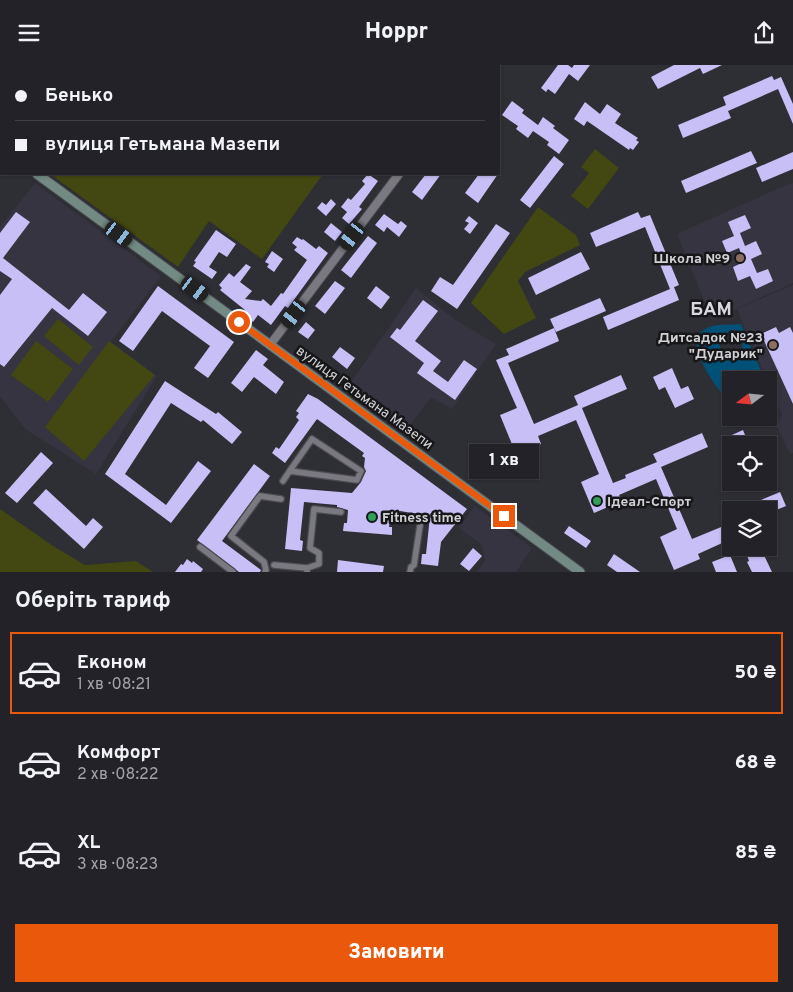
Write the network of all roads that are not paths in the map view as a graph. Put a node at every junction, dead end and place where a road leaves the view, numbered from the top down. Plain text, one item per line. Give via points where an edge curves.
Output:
1 (38, 175) edge
2 (398, 175) edge
3 (270, 345) junction
4 (290, 471) junction
5 (283, 481) dead end
6 (281, 499) dead end
7 (341, 512) dead end
8 (398, 516) dead end
9 (200, 547) dead end
10 (274, 565) dead end
11 (307, 570) edge
12 (233, 572) edge
13 (265, 572) edge
14 (410, 572) edge
15 (580, 572) edge

1 - 3 main road, вулиця Гетьмана Мазепи
2 - 3 street
3 - 15 main road, вулиця Гетьмана Мазепи
4 - 4 street via 312,439 361,471 357,480
4 - 5 street
6 - 13 street via 260,496 231,536 264,562
7 - 11 street via 314,509 310,548 318,553 319,565
8 - 14 street via 421,519
9 - 12 street
10 - 11 street

